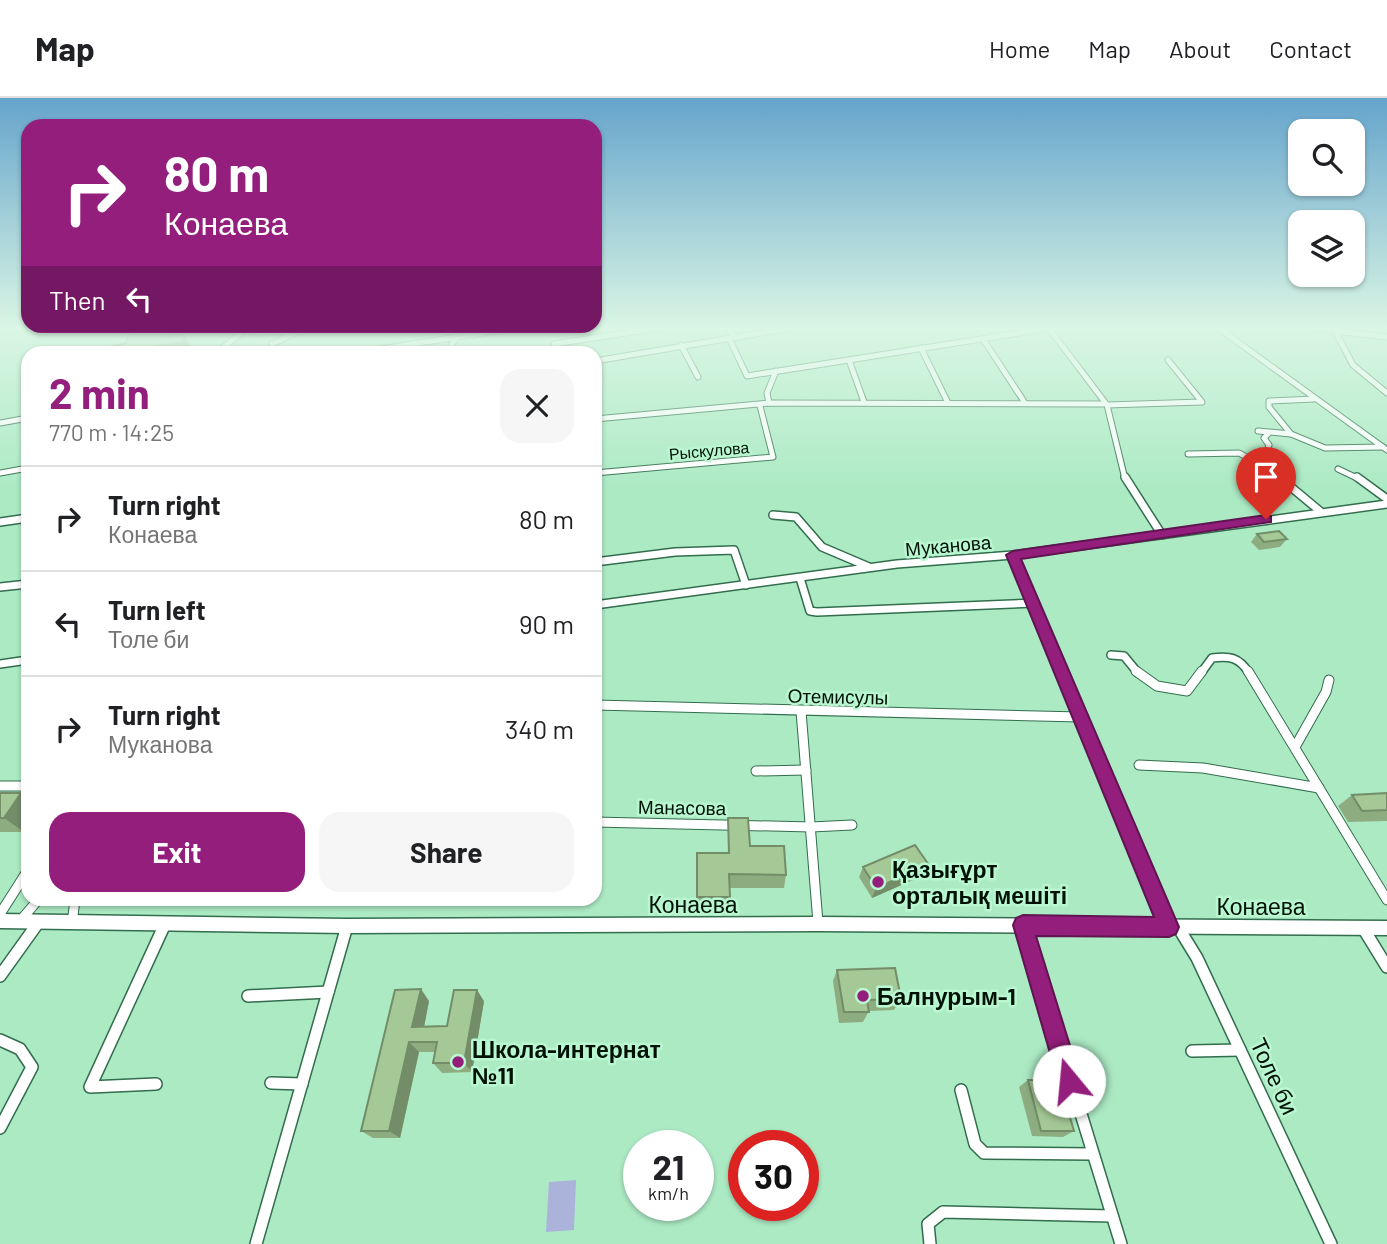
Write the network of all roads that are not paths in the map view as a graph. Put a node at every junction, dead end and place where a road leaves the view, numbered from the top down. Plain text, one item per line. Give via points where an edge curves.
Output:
1 (772, 380) edge
2 (856, 380) edge
3 (937, 380) edge
4 (1010, 380) edge
5 (1087, 380) edge
6 (1185, 380) edge
7 (1289, 380) edge
8 (1314, 399) junction
9 (864, 402) junction
10 (948, 402) junction
11 (769, 403) junction
12 (1025, 403) junction
13 (1105, 405) junction
14 (760, 406) junction
15 (602, 418) edge
16 (21, 419) edge
17 (0, 423) edge
18 (1258, 431) dead end
19 (1268, 434) junction
20 (1291, 434) junction
21 (1385, 449) edge
22 (1188, 454) dead end
23 (21, 469) edge
24 (1270, 470) junction
25 (1338, 470) dead end
26 (602, 472) edge
27 (0, 473) edge
28 (1387, 501) edge
29 (1321, 512) junction
30 (773, 515) dead end
31 (21, 518) edge
32 (0, 522) edge
33 (1162, 535) junction
34 (1013, 555) junction
35 (602, 561) edge
36 (872, 568) junction
37 (800, 578) junction
38 (21, 585) edge
39 (746, 585) junction
40 (0, 587) edge
41 (1035, 603) junction
42 (602, 604) edge
43 (1111, 655) dead end
44 (21, 661) edge
45 (0, 664) edge
46 (1329, 680) dead end
47 (602, 705) edge
48 (801, 711) junction
49 (1081, 717) junction
50 (1295, 747) junction
51 (1139, 765) dead end
52 (806, 770) junction
53 (756, 771) dead end
54 (0, 786) edge
55 (21, 786) edge
56 (1319, 788) junction
57 (602, 822) edge
58 (852, 825) dead end
59 (811, 827) junction
60 (21, 881) edge
61 (1387, 900) edge
62 (33, 906) edge
63 (74, 906) edge
64 (0, 914) edge
65 (0, 921) edge
66 (20, 922) junction
67 (38, 923) junction
68 (72, 923) junction
69 (165, 924) junction
70 (818, 925) junction
71 (1023, 925) junction
72 (347, 926) junction
73 (1174, 927) junction
74 (1363, 928) junction
75 (1387, 928) edge
76 (1387, 967) edge
77 (0, 976) edge
78 (328, 992) junction
79 (248, 996) dead end
80 (0, 1040) edge
81 (1240, 1050) junction
82 (1192, 1051) dead end
83 (271, 1083) dead end
84 (156, 1084) dead end
85 (302, 1084) junction
86 (961, 1090) dead end
87 (0, 1128) edge
88 (1092, 1154) junction
89 (1112, 1216) junction
90 (256, 1244) edge
91 (930, 1244) edge
92 (1121, 1244) edge
93 (1331, 1244) edge

1 - 11 street
2 - 9 street
3 - 10 street
4 - 12 street
5 - 13 street
6 - 13 street via 1202,402
7 - 8 street
8 - 20 street via 1269,401
8 - 21 street
9 - 10 street
9 - 11 street
10 - 12 street
11 - 14 street
12 - 13 street
13 - 33 street via 1125,479
14 - 15 street
14 - 26 street, Рыскулова via 773,457
16 - 17 street
18 - 19 street
19 - 20 street
19 - 24 street via 1264,461
20 - 21 street via 1325,448
22 - 24 street via 1236,452 1252,456
23 - 27 street
24 - 29 street
25 - 28 street via 1351,473
28 - 29 street, Муканова
29 - 33 street, Муканова
30 - 36 street via 796,517 822,547
31 - 32 street
33 - 34 street, Муканова
34 - 36 street, Муканова
34 - 41 street, Толе би
35 - 39 street via 729,549 734,550
36 - 37 street, Муканова
37 - 39 street, Муканова
37 - 41 street via 810,611 817,612
38 - 40 street
39 - 42 street, Муканова
41 - 49 street, Толе би
43 - 50 street via 1124,656 1140,678 1158,689 1187,691 1212,659 1227,656 1242,662
44 - 45 street
46 - 50 street
47 - 48 street, Отемисулы
48 - 49 street, Отемисулы
48 - 52 street
49 - 73 street, Толе би
50 - 56 street
51 - 56 street via 1203,768
52 - 53 street
52 - 59 street
54 - 55 street
56 - 61 street
57 - 59 street, Манасова
58 - 59 street, Манасова
59 - 70 street
60 - 64 street
62 - 66 street
63 - 68 street
65 - 66 main road, Конаева
66 - 67 main road, Конаева
67 - 68 main road, Конаева
67 - 77 street
68 - 69 main road, Конаева
69 - 72 main road, Конаева
69 - 84 street via 90,1087
70 - 71 main road, Конаева
70 - 72 main road, Конаева
71 - 73 main road, Конаева
71 - 88 street
72 - 78 street
73 - 74 main road, Конаева
73 - 81 street, Толе би
74 - 75 main road, Конаева
74 - 76 street
78 - 79 street
78 - 85 street
80 - 87 street via 27,1052 32,1067
81 - 82 street
81 - 93 street, Толе би
83 - 85 street
85 - 90 street
86 - 88 street via 975,1144 984,1153
88 - 89 street
89 - 91 street via 943,1212 928,1224
89 - 92 street

